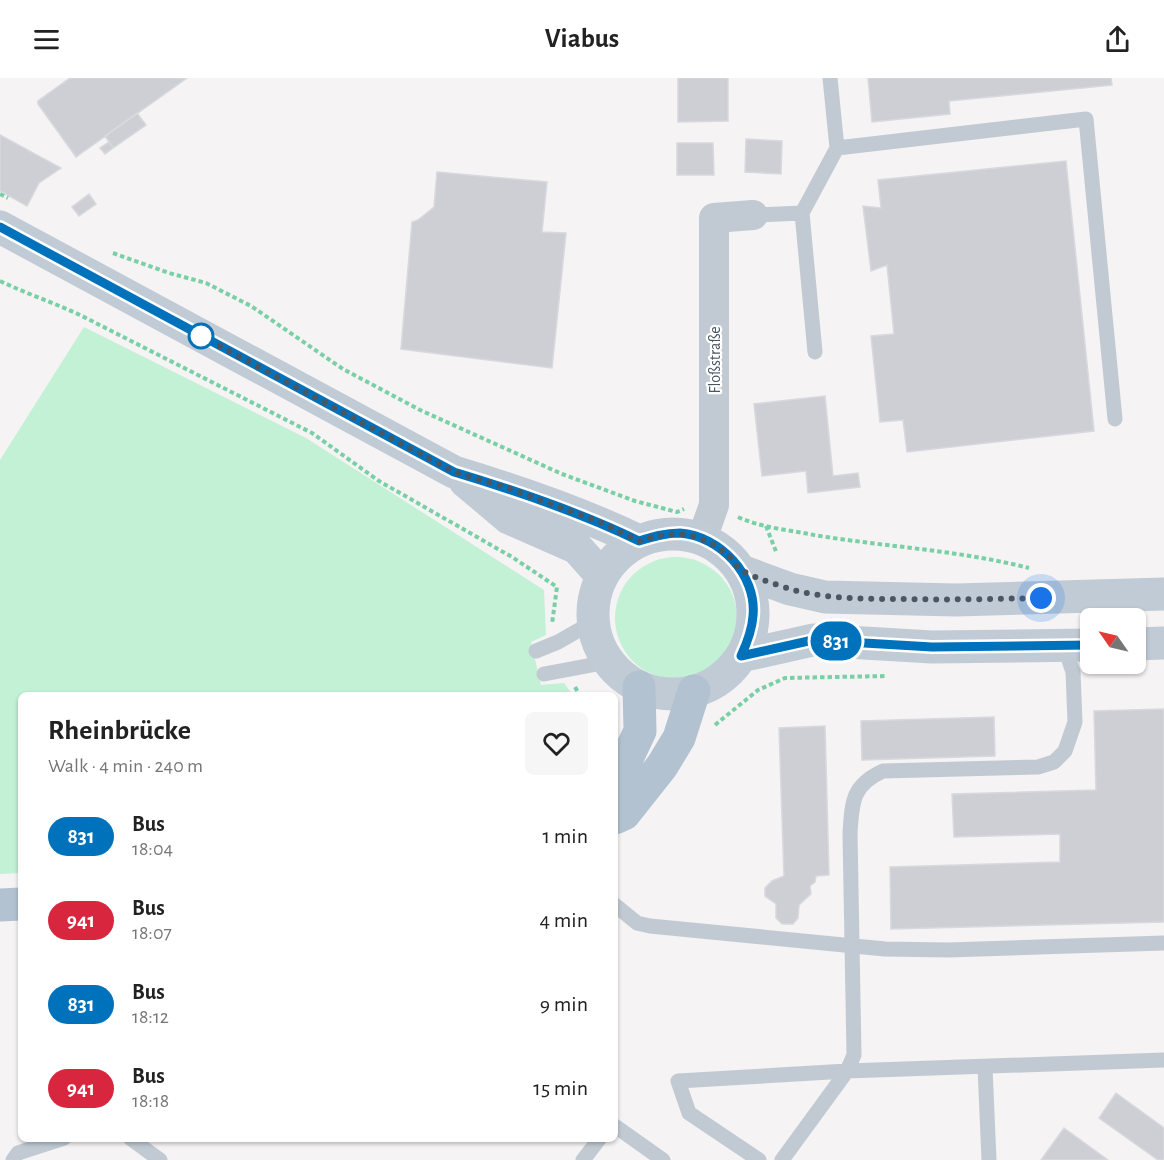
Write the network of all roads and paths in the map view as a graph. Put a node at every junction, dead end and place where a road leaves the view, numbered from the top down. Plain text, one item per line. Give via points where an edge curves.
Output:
1 (830, 78) edge
2 (837, 148) junction
3 (0, 194) edge
4 (802, 213) junction
5 (7, 214) edge
6 (753, 216) joint
7 (111, 252) dead end
8 (0, 281) edge
9 (815, 351) dead end
10 (1115, 419) dead end
11 (454, 472) junction
12 (714, 505) junction
13 (702, 538) junction
14 (639, 541) junction
15 (1037, 570) dead end
16 (741, 571) junction
17 (602, 576) junction
18 (1164, 594) edge
19 (593, 622) junction
20 (558, 642) junction
21 (1164, 643) edge
22 (536, 651) dead end
23 (1146, 651) edge
24 (1076, 654) edge
25 (741, 656) junction
26 (608, 662) junction
27 (567, 669) junction
28 (544, 674) dead end
29 (896, 675) dead end
30 (639, 687) junction
31 (578, 692) edge
32 (694, 692) junction
33 (711, 727) dead end
34 (618, 778) edge
35 (618, 817) edge
36 (18, 904) edge
37 (0, 905) edge
38 (618, 907) edge
39 (1164, 943) edge
40 (852, 945) junction
41 (1164, 1060) edge
42 (986, 1066) junction
43 (847, 1071) junction
44 (618, 1128) edge
45 (52, 1142) edge
46 (135, 1142) edge
47 (597, 1142) edge
48 (13, 1160) edge
49 (160, 1160) edge
50 (584, 1160) edge
51 (663, 1160) edge
52 (759, 1160) edge
53 (782, 1160) edge
54 (989, 1160) edge

1 - 2 lane
2 - 4 lane
2 - 10 lane via 1086,119
3 - 5 path
4 - 6 lane
4 - 9 lane
5 - 11 main road
6 - 12 street, Floßstraße via 714,218
7 - 12 path via 206,283 251,306 343,369 420,410 562,474 677,512 694,503
8 - 20 path via 82,316 312,433 379,481 512,557 557,587 552,626
11 - 14 main road via 511,489
11 - 17 main road via 509,518 577,548
12 - 13 street, Floßstraße
12 - 15 path via 766,526
13 - 14 main road via 681,533 659,534
13 - 16 main road via 731,557
14 - 17 main road via 618,556
16 - 18 main road via 825,597 956,600
16 - 25 main road via 754,614
17 - 19 main road via 594,598
19 - 20 lane
19 - 26 main road
20 - 22 lane
21 - 23 main road
24 - 25 main road via 813,640
24 - 40 lane via 1075,722 1065,751 1054,762 1038,767 883,771 868,778 858,790 850,833
25 - 32 main road via 721,678
26 - 27 lane
26 - 30 main road
27 - 28 lane
27 - 31 path
29 - 33 path via 785,678 758,690
30 - 32 main road via 657,693
30 - 34 main road via 640,731
32 - 35 main road via 679,738 662,766
36 - 37 main road
38 - 40 lane via 637,923 650,926
39 - 40 lane via 948,950
40 - 43 lane via 854,1055
41 - 42 lane
42 - 43 lane
42 - 54 lane
43 - 52 lane via 678,1081 689,1113
43 - 53 lane
44 - 51 lane
45 - 48 lane via 18,1153
46 - 49 lane
47 - 50 lane

